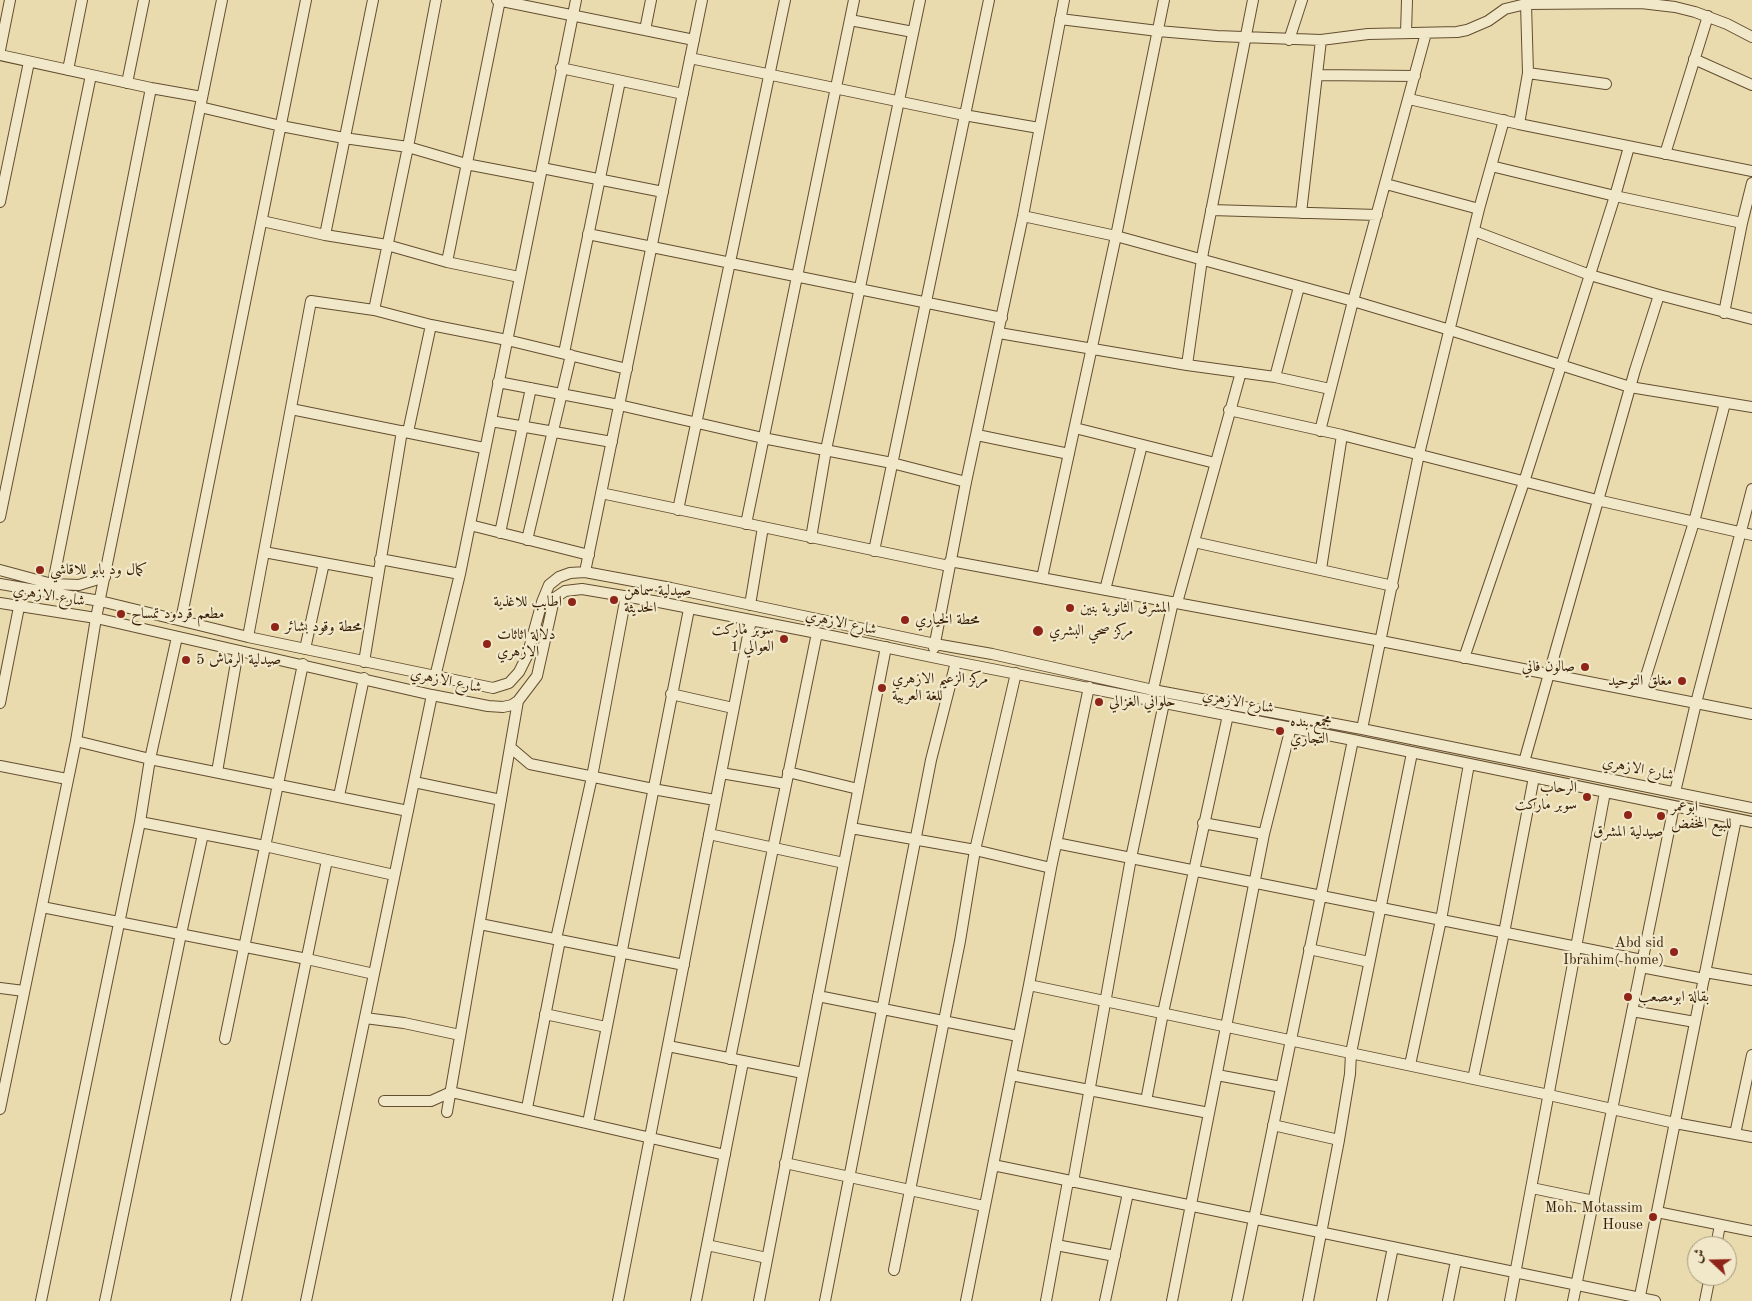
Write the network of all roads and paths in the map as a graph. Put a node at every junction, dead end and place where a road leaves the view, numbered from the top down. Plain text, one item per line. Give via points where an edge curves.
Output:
1 (10, 0) edge
2 (82, 0) edge
3 (144, 0) edge
4 (222, 0) edge
5 (306, 0) edge
6 (372, 0) edge
7 (436, 0) edge
8 (499, 0) edge
9 (576, 0) edge
10 (651, 0) edge
11 (702, 0) edge
12 (785, 0) edge
13 (854, 0) edge
14 (920, 0) edge
15 (989, 0) edge
16 (1064, 0) edge
17 (1164, 0) edge
18 (1253, 0) edge
19 (1302, 0) edge
20 (1407, 0) edge
21 (1641, 1) edge
22 (1526, 4) junction
23 (1504, 5) edge
24 (572, 15) junction
25 (1708, 16) junction
26 (1060, 19) junction
27 (850, 20) junction
28 (645, 30) junction
29 (1158, 31) junction
30 (913, 32) junction
31 (1406, 33) junction
32 (1426, 33) junction
33 (1751, 33) edge
34 (1246, 38) junction
35 (694, 40) junction
36 (1289, 40) junction
37 (1321, 40) junction
38 (0, 50) edge
39 (0, 55) edge
40 (690, 58) junction
41 (1694, 59) junction
42 (29, 62) junction
43 (561, 68) junction
44 (68, 70) junction
45 (1528, 73) junction
46 (769, 74) junction
47 (1317, 74) junction
48 (91, 75) junction
49 (1415, 76) junction
50 (620, 81) junction
51 (127, 83) junction
52 (1606, 84) dead end
53 (1752, 85) edge
54 (150, 88) junction
55 (835, 88) junction
56 (683, 94) junction
57 (1409, 99) junction
58 (898, 101) junction
59 (201, 102) junction
60 (964, 115) junction
61 (1504, 120) junction
62 (1519, 124) junction
63 (281, 126) junction
64 (1039, 128) junction
65 (344, 138) junction
66 (408, 147) junction
67 (1629, 147) junction
68 (1664, 154) junction
69 (466, 164) junction
70 (1491, 166) junction
71 (1752, 171) edge
72 (540, 173) junction
73 (600, 180) junction
74 (1752, 183) edge
75 (1386, 184) junction
76 (663, 192) junction
77 (1615, 196) junction
78 (0, 202) edge
79 (1479, 209) junction
80 (1211, 210) junction
81 (1301, 213) junction
82 (1377, 215) junction
83 (1023, 216) junction
84 (262, 221) junction
85 (1742, 223) junction
86 (1474, 230) junction
87 (325, 234) junction
88 (588, 234) junction
89 (1116, 236) junction
90 (388, 245) junction
91 (652, 246) junction
92 (1202, 258) junction
93 (447, 262) junction
94 (731, 262) junction
95 (1590, 275) junction
96 (797, 276) junction
97 (519, 278) junction
98 (1299, 287) junction
99 (860, 288) junction
100 (1659, 295) junction
101 (1353, 301) junction
102 (925, 302) junction
103 (374, 310) junction
104 (1724, 313) junction
105 (1002, 318) junction
106 (1752, 319) edge
107 (431, 325) junction
108 (1450, 330) junction
109 (999, 333) junction
110 (506, 340) junction
111 (1092, 350) junction
112 (568, 354) junction
113 (1560, 364) junction
114 (1187, 365) junction
115 (627, 369) junction
116 (1241, 372) junction
117 (1275, 377) junction
118 (498, 382) junction
119 (1630, 387) junction
120 (531, 388) junction
121 (1330, 389) junction
122 (561, 394) junction
123 (1724, 403) junction
124 (619, 405) junction
125 (1752, 407) edge
126 (291, 409) junction
127 (1230, 410) junction
128 (491, 421) junction
129 (696, 423) junction
130 (524, 427) junction
131 (1075, 428) junction
132 (1320, 431) junction
133 (405, 432) junction
134 (552, 432) junction
135 (1342, 435) junction
136 (977, 436) junction
137 (763, 438) junction
138 (612, 442) junction
139 (1142, 445) junction
140 (484, 448) junction
141 (826, 450) junction
142 (1069, 454) junction
143 (1419, 454) junction
144 (1215, 463) junction
145 (892, 464) junction
146 (966, 482) junction
147 (1524, 482) junction
148 (1752, 489) edge
149 (601, 494) junction
150 (1597, 500) junction
151 (678, 510) junction
152 (0, 517) edge
153 (1694, 522) junction
154 (746, 524) junction
155 (470, 525) junction
156 (763, 527) junction
157 (500, 533) junction
158 (1741, 533) junction
159 (1752, 535) edge
160 (811, 538) junction
161 (527, 540) junction
162 (1194, 542) junction
163 (874, 551) junction
164 (264, 552) junction
165 (589, 555) junction
166 (380, 559) junction
167 (324, 563) junction
168 (949, 564) junction
169 (1321, 569) junction
170 (0, 570) edge
171 (585, 572) junction
172 (378, 573) junction
173 (460, 574) junction
174 (105, 577) junction
175 (1042, 578) junction
176 (0, 584) edge
177 (1393, 586) junction
178 (51, 588) junction
179 (1105, 590) junction
180 (626, 596) junction
181 (100, 601) junction
182 (0, 603) edge
183 (1175, 603) junction
184 (750, 605) junction
185 (18, 607) junction
186 (689, 608) junction
187 (96, 618) junction
188 (181, 620) junction
189 (751, 620) junction
190 (817, 633) junction
191 (177, 637) junction
192 (248, 637) junction
193 (1381, 641) junction
194 (935, 644) junction
195 (886, 647) junction
196 (305, 649) junction
197 (238, 651) junction
198 (933, 656) junction
199 (1464, 658) junction
200 (364, 662) junction
201 (956, 662) junction
202 (303, 664) junction
203 (1016, 673) junction
204 (1548, 674) junction
205 (435, 677) junction
206 (364, 678) junction
207 (1089, 688) junction
208 (1153, 690) junction
209 (1641, 692) junction
210 (671, 694) junction
211 (432, 695) junction
212 (518, 701) junction
213 (1164, 702) junction
214 (0, 703) edge
215 (1696, 703) junction
216 (733, 708) junction
217 (1752, 714) edge
218 (1228, 715) junction
219 (1291, 727) junction
220 (1362, 729) junction
221 (1353, 740) junction
222 (76, 741) junction
223 (510, 747) junction
224 (1412, 753) junction
225 (150, 759) junction
226 (1524, 762) junction
227 (1469, 764) junction
228 (0, 766) edge
229 (216, 772) junction
230 (788, 772) junction
231 (721, 773) junction
232 (592, 777) junction
233 (1534, 777) junction
234 (68, 779) junction
235 (414, 782) junction
236 (786, 784) junction
237 (278, 785) junction
238 (653, 789) junction
239 (858, 789) junction
240 (1605, 792) junction
241 (1675, 792) junction
242 (339, 796) junction
243 (501, 800) junction
244 (715, 800) junction
245 (1674, 806) junction
246 (1752, 808) edge
247 (408, 811) junction
248 (1736, 818) junction
249 (140, 822) junction
250 (1203, 822) junction
251 (1752, 822) edge
252 (851, 828) junction
253 (203, 834) junction
254 (709, 834) junction
255 (1264, 834) junction
256 (916, 840) junction
257 (1056, 843) junction
258 (265, 846) junction
259 (773, 848) junction
260 (975, 850) junction
261 (1132, 858) junction
262 (327, 860) junction
263 (844, 863) junction
264 (1051, 868) junction
265 (1194, 870) junction
266 (394, 875) junction
267 (1255, 883) junction
268 (1320, 896) junction
269 (42, 906) junction
270 (1380, 908) junction
271 (1441, 920) junction
272 (119, 922) junction
273 (480, 924) junction
274 (1504, 933) junction
275 (181, 934) junction
276 (558, 939) junction
277 (244, 946) junction
278 (1576, 947) junction
279 (1309, 949) junction
280 (621, 952) junction
281 (307, 959) junction
282 (1369, 962) junction
283 (684, 964) junction
284 (1642, 964) junction
285 (374, 974) junction
286 (1704, 975) junction
287 (1752, 980) edge
288 (1029, 985) junction
289 (0, 988) edge
290 (24, 991) junction
291 (818, 996) junction
292 (1106, 1001) junction
293 (883, 1009) junction
294 (1632, 1010) junction
295 (1163, 1013) junction
296 (545, 1014) junction
297 (365, 1018) junction
298 (945, 1020) junction
299 (1695, 1022) junction
300 (606, 1027) junction
301 (1226, 1027) junction
302 (460, 1035) junction
303 (1018, 1036) junction
304 (225, 1039) dead end
305 (1290, 1040) junction
306 (668, 1046) junction
307 (1351, 1053) junction
308 (1752, 1055) edge
309 (730, 1059) junction
310 (743, 1062) junction
311 (4, 1064) edge
312 (1410, 1065) junction
313 (803, 1073) junction
314 (1011, 1075) junction
315 (1217, 1075) junction
316 (1472, 1079) junction
317 (1281, 1087) junction
318 (1090, 1090) junction
319 (451, 1092) junction
320 (1549, 1095) junction
321 (384, 1101) dead end
322 (1146, 1101) junction
323 (527, 1108) junction
324 (0, 1109) edge
325 (1612, 1109) junction
326 (447, 1112) dead end
327 (1209, 1113) junction
328 (588, 1123) junction
329 (1675, 1123) junction
330 (1273, 1125) junction
331 (1735, 1134) junction
332 (650, 1137) junction
333 (1752, 1137) edge
334 (1339, 1140) junction
335 (725, 1155) junction
336 (785, 1164) junction
337 (993, 1165) junction
338 (850, 1176) junction
339 (1071, 1181) junction
340 (1532, 1188) junction
341 (910, 1191) junction
342 (1128, 1193) junction
343 (1594, 1201) junction
344 (984, 1206) junction
345 (1190, 1206) junction
346 (1657, 1212) junction
347 (1254, 1219) junction
348 (1720, 1225) junction
349 (1752, 1231) edge
350 (1322, 1233) junction
351 (1718, 1236) edge
352 (1056, 1244) junction
353 (707, 1245) junction
354 (1393, 1248) junction
355 (1115, 1256) junction
356 (767, 1258) junction
357 (1456, 1261) junction
358 (894, 1270) dead end
359 (1516, 1272) junction
360 (1576, 1285) junction
361 (1708, 1286) edge
362 (1639, 1299) edge
363 (41, 1301) edge
364 (105, 1301) edge
365 (236, 1301) edge
366 (306, 1301) edge
367 (618, 1301) edge
368 (696, 1301) edge
369 (759, 1301) edge
370 (826, 1301) edge
371 (966, 1301) edge
372 (1046, 1301) edge
373 (1105, 1301) edge
374 (1172, 1301) edge
375 (1237, 1301) edge
376 (1308, 1301) edge
377 (1382, 1301) edge
378 (1448, 1301) edge
379 (1510, 1301) edge
380 (1573, 1301) edge
381 (1655, 1301) edge
382 (1705, 1301) edge

1 - 38 street
2 - 44 street
3 - 51 street
4 - 59 street
5 - 63 street
6 - 65 street
7 - 66 street
8 - 24 street
8 - 69 street
9 - 24 street
10 - 28 street
11 - 35 street
12 - 46 street
13 - 27 street
14 - 30 street
15 - 60 street
16 - 26 street
17 - 29 street
18 - 34 street
19 - 36 street
20 - 31 street
21 - 22 street
21 - 25 street
22 - 23 street
22 - 45 street
23 - 32 street via 1488,21 1467,30
24 - 28 street
24 - 43 street
25 - 33 street
25 - 41 street
26 - 29 street
26 - 64 street
27 - 30 street
27 - 55 street
28 - 35 street
29 - 34 street
29 - 89 street
30 - 58 street
31 - 32 street
31 - 37 street
32 - 49 street
34 - 36 street
34 - 80 street
35 - 40 street
36 - 37 street
37 - 47 street
39 - 42 street
40 - 46 street
40 - 56 street
41 - 53 street
41 - 68 street
42 - 44 street
42 - 78 street
43 - 50 street
43 - 72 street
44 - 48 street
45 - 52 street
45 - 62 street
46 - 55 street
46 - 94 street
47 - 49 street
47 - 81 street
48 - 51 street
48 - 152 street
49 - 57 street
50 - 56 street
50 - 73 street
51 - 54 street
54 - 59 street
54 - 178 street
55 - 58 street
55 - 96 street
56 - 76 street
57 - 61 street
57 - 75 street
58 - 60 street
58 - 99 street
59 - 63 street
59 - 174 street
60 - 64 street
60 - 102 street
61 - 62 street
61 - 70 street
62 - 67 street
63 - 65 street
63 - 84 street
64 - 83 street
65 - 66 street
65 - 87 street
66 - 69 street
66 - 90 street
67 - 68 street
67 - 77 street
68 - 71 street
69 - 72 street
69 - 93 street
70 - 77 street
70 - 79 street
72 - 73 street
72 - 97 street
73 - 76 street
73 - 88 street
74 - 85 street
75 - 79 street
75 - 82 street
76 - 91 street
77 - 85 street
77 - 95 street
79 - 86 street
80 - 81 street
80 - 92 street
81 - 82 street
82 - 101 street
83 - 89 street
83 - 105 street
84 - 87 street
84 - 188 street
85 - 104 street
86 - 95 street
86 - 108 street
87 - 90 street
88 - 91 street
88 - 112 street
89 - 92 street
89 - 111 street
90 - 93 street
90 - 103 street
91 - 94 street
91 - 115 street
92 - 98 street
92 - 114 street
93 - 97 street
94 - 96 street
94 - 129 street
95 - 100 street
95 - 113 street
96 - 99 street
96 - 137 street
97 - 110 street
98 - 101 street
98 - 117 street
99 - 102 street
99 - 141 street
100 - 104 street
100 - 119 street
101 - 108 street
101 - 121 street
102 - 105 street
102 - 145 street
103 - 107 street
103 - 126 street via 311,301
104 - 106 street
105 - 109 street
107 - 110 street
107 - 133 street
108 - 113 street
108 - 143 street
109 - 111 street
109 - 136 street
110 - 112 street
110 - 118 street
111 - 114 street
111 - 131 street
112 - 115 street
112 - 122 street
113 - 119 street
113 - 147 street
114 - 116 street
115 - 124 street
116 - 117 street
116 - 127 street
117 - 121 street
118 - 120 street
118 - 128 street
119 - 123 street
119 - 150 street
120 - 122 street
120 - 130 street
121 - 132 street
122 - 124 street
122 - 134 street
123 - 125 street
123 - 153 street
124 - 129 street
124 - 138 street
126 - 133 street
126 - 164 street
127 - 132 street
127 - 144 street
128 - 130 street
128 - 140 street
129 - 137 street
129 - 151 street
130 - 134 street
130 - 157 street
131 - 139 street
131 - 142 street
132 - 135 street
133 - 140 street
133 - 166 street
134 - 138 street
134 - 161 street
135 - 143 street
135 - 169 street
136 - 142 street
136 - 146 street
137 - 141 street
137 - 154 street
138 - 149 street
139 - 144 street
139 - 179 street
140 - 155 street
141 - 145 street
141 - 160 street
142 - 175 street
143 - 147 street
143 - 177 street
144 - 162 street
145 - 146 street
145 - 163 street
146 - 168 street
147 - 150 street
147 - 199 street
148 - 158 street
149 - 151 street
149 - 165 street
150 - 153 street
150 - 204 street
151 - 154 street
153 - 158 street
153 - 209 street
154 - 156 street
155 - 157 street
155 - 173 street
156 - 160 street
156 - 184 street
157 - 161 street
158 - 159 street
158 - 215 street
160 - 163 street
161 - 165 street
162 - 169 street
162 - 183 street
163 - 168 street
164 - 167 street
164 - 192 street
165 - 171 street
166 - 172 street
166 - 173 street
167 - 172 street
167 - 196 street
168 - 175 street
168 - 194 street
169 - 177 street
170 - 178 street
171 - 184 street, شارع الازهري
171 - 205 street, شارع الازهري via 570,573 549,585 527,656 509,683 493,688
172 - 200 street
173 - 205 street
174 - 178 street via 80,585
174 - 181 street
175 - 179 street
176 - 178 street, شارع الازهري
177 - 193 street
178 - 181 street, شارع الازهري
179 - 183 street
180 - 186 street, شارع الازهري
180 - 212 street, شارع الازهري via 582,590 561,593 553,604 538,676
180 - 232 street
181 - 187 street
181 - 188 street, شارع الازهري
182 - 185 street, شارع الازهري
183 - 193 street
183 - 208 street
184 - 194 street, شارع الازهري
185 - 187 street, شارع الازهري
185 - 214 street
186 - 189 street, شارع الازهري
186 - 210 street
187 - 191 street, شارع الازهري
187 - 222 street
188 - 192 street, شارع الازهري
189 - 190 street, شارع الازهري
189 - 216 street
190 - 195 street, شارع الازهري
190 - 230 street
191 - 197 street, شارع الازهري
191 - 225 street
192 - 196 street, شارع الازهري
193 - 199 street
193 - 220 street
194 - 198 street
194 - 208 street, شارع الازهري
195 - 198 street, شارع الازهري
195 - 239 street
196 - 200 street, شارع الازهري
197 - 202 street, شارع الازهري
197 - 229 street
198 - 201 street, شارع الازهري
199 - 204 street
200 - 205 street, شارع الازهري
201 - 203 street, شارع الازهري
201 - 256 street via 932,756
202 - 206 street, شارع الازهري
202 - 237 street
203 - 207 street, شارع الازهري
203 - 260 street
204 - 209 street
204 - 226 street
206 - 211 street, شارع الازهري
206 - 242 street
207 - 213 street, شارع الازهري
207 - 257 street
208 - 220 street, شارع الازهري
209 - 215 street
210 - 216 street
210 - 238 street
211 - 212 street, شارع الازهري via 493,707
211 - 235 street
212 - 223 street
213 - 218 street, شارع الازهري
213 - 261 street
215 - 217 street
215 - 241 street
216 - 231 street
218 - 219 street, شارع الازهري
218 - 250 street
219 - 221 street, شارع الازهري
219 - 255 street
220 - 226 street, شارع الازهري
221 - 224 street, شارع الازهري
221 - 268 street
222 - 225 street
222 - 234 street
223 - 232 street via 530,764
223 - 243 street
224 - 227 street, شارع الازهري
224 - 270 street
225 - 229 street
225 - 249 street
226 - 241 street, شارع الازهري
227 - 233 street, شارع الازهري
227 - 271 street
228 - 234 street
229 - 237 street
230 - 236 street
230 - 239 street
231 - 236 street
231 - 244 street
232 - 238 street
232 - 276 street
233 - 240 street, شارع الازهري
233 - 274 street
234 - 269 street
235 - 243 street
235 - 247 street
236 - 259 street
237 - 242 street
237 - 258 street
238 - 244 street
238 - 280 street
239 - 252 street
240 - 245 street, شارع الازهري
240 - 278 street
241 - 246 street, شارع الازهري
242 - 247 street
243 - 273 street
244 - 254 street
245 - 248 street, شارع الازهري
245 - 284 street
247 - 266 street
248 - 251 street, شارع الازهري
248 - 286 street
249 - 253 street
249 - 272 street
250 - 255 street
250 - 265 street
252 - 256 street
252 - 263 street
253 - 258 street
253 - 275 street
254 - 259 street
254 - 283 street
255 - 267 street
256 - 260 street
256 - 293 street
257 - 261 street
257 - 264 street
258 - 262 street
258 - 277 street
259 - 263 street
259 - 309 street
260 - 264 street
260 - 298 street
261 - 265 street
261 - 292 street
262 - 266 street
262 - 281 street
263 - 291 street
264 - 288 street
265 - 267 street
265 - 295 street
266 - 285 street
267 - 268 street
267 - 301 street
268 - 270 street
268 - 279 street
269 - 272 street
269 - 290 street
270 - 271 street
270 - 282 street
271 - 274 street
271 - 312 street
272 - 275 street
272 - 363 street
273 - 276 street
273 - 302 street
274 - 278 street
274 - 316 street
275 - 277 street
275 - 364 street
276 - 280 street
276 - 296 street
277 - 281 street
277 - 304 street
278 - 284 street
278 - 320 street
279 - 282 street
279 - 305 street
280 - 283 street
280 - 300 street
281 - 285 street
281 - 365 street
282 - 307 street
283 - 306 street
284 - 286 street
284 - 294 street
285 - 297 street
286 - 287 street
286 - 299 street
288 - 292 street
288 - 303 street
289 - 290 street
290 - 311 street
291 - 293 street
291 - 313 street
292 - 295 street
292 - 318 street
293 - 298 street
293 - 338 street
294 - 299 street
294 - 325 street
295 - 301 street
295 - 322 street
296 - 300 street
296 - 323 street
297 - 302 street
297 - 366 street
298 - 303 street
298 - 341 street
299 - 329 street
300 - 328 street
301 - 305 street
301 - 315 street
302 - 319 street
303 - 314 street
305 - 307 street
305 - 317 street
306 - 309 street
306 - 332 street
307 - 312 street
307 - 334 street
308 - 331 street
309 - 310 street
310 - 313 street
310 - 335 street
311 - 324 street
312 - 316 street
313 - 336 street
314 - 318 street
314 - 337 street
315 - 317 street
315 - 327 street
316 - 320 street
317 - 330 street
318 - 322 street
318 - 339 street
319 - 321 street via 431,1101
319 - 323 street
319 - 326 street
320 - 325 street
320 - 340 street
322 - 327 street
323 - 328 street
325 - 329 street
325 - 343 street
327 - 345 street
328 - 332 street
329 - 331 street
329 - 346 street
330 - 334 street
330 - 347 street
331 - 333 street
332 - 335 street
332 - 367 street
334 - 350 street
335 - 353 street
336 - 338 street
336 - 356 street
337 - 339 street
337 - 344 street
338 - 341 street
338 - 370 street
339 - 342 street
339 - 352 street
340 - 343 street
340 - 359 street
341 - 344 street
341 - 358 street
342 - 345 street
342 - 355 street
343 - 360 street
344 - 371 street
345 - 347 street
345 - 374 street
346 - 348 street
346 - 362 street
347 - 350 street
347 - 375 street
348 - 349 street
348 - 351 street
350 - 354 street
350 - 376 street
352 - 355 street
352 - 372 street
353 - 356 street
353 - 368 street
354 - 357 street
354 - 377 street
355 - 373 street
356 - 369 street
357 - 359 street
357 - 378 street
359 - 360 street
359 - 379 street
360 - 362 street
360 - 380 street
361 - 382 street
362 - 381 street

